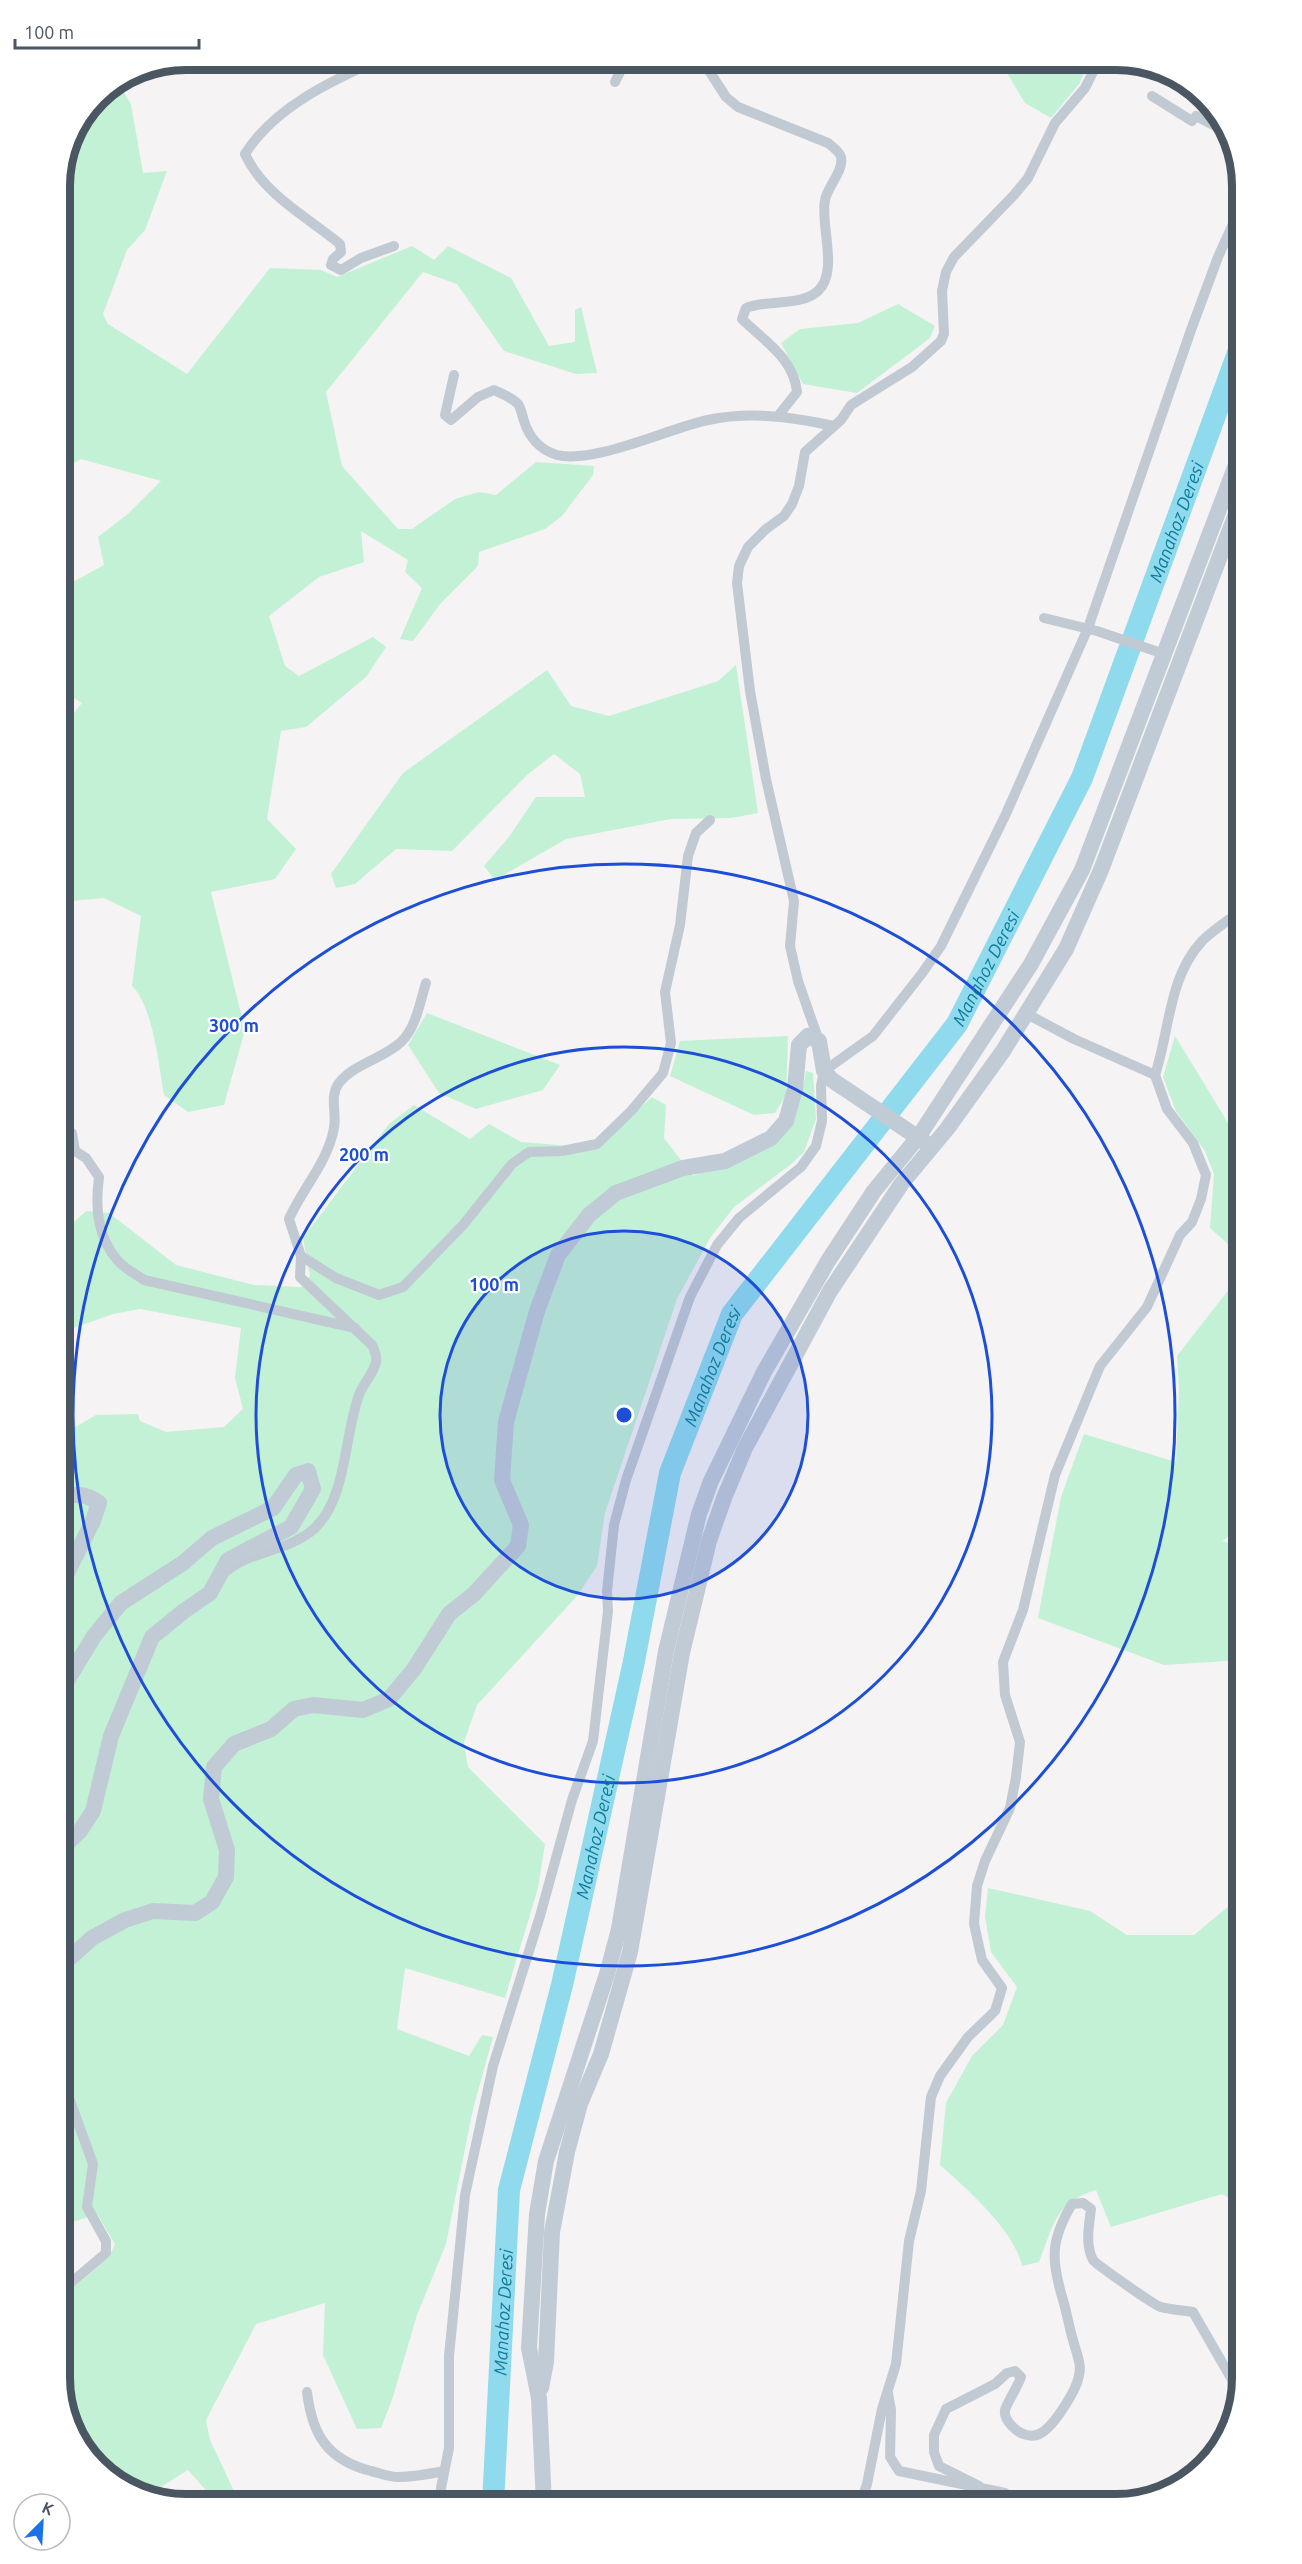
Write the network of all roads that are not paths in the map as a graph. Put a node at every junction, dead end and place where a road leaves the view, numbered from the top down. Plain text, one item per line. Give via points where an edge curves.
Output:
1 (356, 70) edge
2 (621, 70) edge
3 (709, 71) edge
4 (1094, 71) edge
5 (615, 82) dead end
6 (1152, 96) dead end
7 (1214, 125) edge
8 (1232, 226) edge
9 (394, 246) dead end
10 (454, 375) dead end
11 (778, 416) junction
12 (834, 426) junction
13 (1232, 474) edge
14 (1232, 524) edge
15 (1044, 618) dead end
16 (1093, 629) junction
17 (1161, 652) junction
18 (710, 820) dead end
19 (1232, 918) edge
20 (426, 983) dead end
21 (1027, 1014) junction
22 (819, 1041) junction
23 (828, 1075) junction
24 (1155, 1075) junction
25 (72, 1133) dead end
26 (919, 1137) junction
27 (301, 1256) junction
28 (355, 1328) junction
29 (70, 1495) edge
30 (70, 1566) edge
31 (219, 1578) junction
32 (70, 1675) edge
33 (70, 1840) edge
34 (70, 1957) edge
35 (70, 2101) edge
36 (70, 2283) edge
37 (1232, 2379) edge
38 (888, 2390) junction
39 (307, 2392) dead end
40 (444, 2471) junction
41 (979, 2486) junction
42 (441, 2493) edge
43 (543, 2493) edge
44 (863, 2494) edge
45 (1006, 2494) edge

1 - 9 street via 272,121 245,154 253,173 296,213 340,244 341,252 331,266 340,270
2 - 5 street
3 - 11 street via 726,97 738,107 828,143 841,159 825,201 828,274 818,291 801,299 756,304 746,308 742,318 783,358 796,378 797,393
4 - 12 street via 1086,88 1055,123 1028,178 954,257 945,272 941,341 912,367 851,405
6 - 7 street via 1192,121 1196,116
8 - 16 street via 1191,330
10 - 11 street via 445,415 451,420 478,397 494,390 519,405 527,430 542,449 561,455 648,440 708,420
11 - 12 street
12 - 22 street via 805,452 792,504 748,547 739,566 737,583 750,691 794,901 790,946
13 - 17 main road
14 - 21 main road via 1101,870 1066,949
15 - 16 street
16 - 17 street
16 - 23 street via 941,946 873,1036
17 - 26 main road via 1082,870 1031,964
18 - 27 street via 696,833 688,856 680,925 665,992 671,1043 666,1063 663,1073 632,1111 597,1144 529,1152 512,1164 463,1225 403,1287 380,1295 336,1278
19 - 24 street via 1202,942 1180,975
20 - 27 street via 417,1014 401,1043 349,1073 338,1085 334,1128 319,1167 289,1219
21 - 24 street
21 - 26 main road
22 - 23 main road
22 - 34 main road via 808,1036 799,1045 795,1089 786,1121 771,1138 725,1161 683,1168 616,1193 589,1215 558,1255 537,1311 506,1422 502,1480 521,1525 518,1546 474,1594 449,1614 414,1669 389,1699 363,1710 313,1705 294,1709 271,1729 234,1743 214,1767 210,1799 227,1850 226,1877 212,1902 195,1913 153,1911 125,1920 92,1938
23 - 26 main road
23 - 40 street via 820,1086 822,1121 816,1146 801,1167 739,1218 717,1245 690,1297 626,1480 614,1525 593,1740 493,2066 465,2195 449,2356 449,2448
24 - 38 street via 1167,1109 1192,1143 1206,1175 1192,1222 1180,1235 1147,1306 1100,1366 1055,1475 1023,1610 1003,1662 1005,1695 1020,1742 1010,1808 977,1886 974,1924 982,1960 1002,1988 995,2011 968,2037 940,2076 931,2097 896,2364
25 - 28 street via 75,1151 86,1158 99,1178 99,1229 118,1262 144,1280
26 - 43 main road via 874,1191 828,1261 764,1372 699,1514 666,1651 619,1929 546,2161 537,2214 529,2348 539,2398
27 - 28 street via 300,1277
28 - 31 street via 372,1345 376,1364 359,1396 337,1492 329,1510 302,1538 235,1564
29 - 30 main road via 87,1494 99,1503
31 - 32 main road via 228,1560 291,1527 313,1489 308,1471 296,1475 273,1508 212,1538 183,1563 121,1603 94,1636
31 - 33 main road via 210,1593 152,1637 111,1736 93,1810
35 - 36 street via 93,2164 87,2207 106,2241 106,2253
37 - 41 street via 1193,2312 1159,2307 1094,2261 1089,2248 1091,2209 1083,2203 1072,2204 1053,2250 1055,2280 1078,2357 1079,2376 1064,2408 1041,2433 1031,2436 1014,2429 1006,2418 1005,2409 1022,2377 1015,2371 946,2409 934,2435 939,2466
38 - 41 street via 890,2457 899,2471
38 - 44 street
39 - 40 street via 310,2416 323,2443 359,2468 396,2477
40 - 42 street
41 - 45 street

